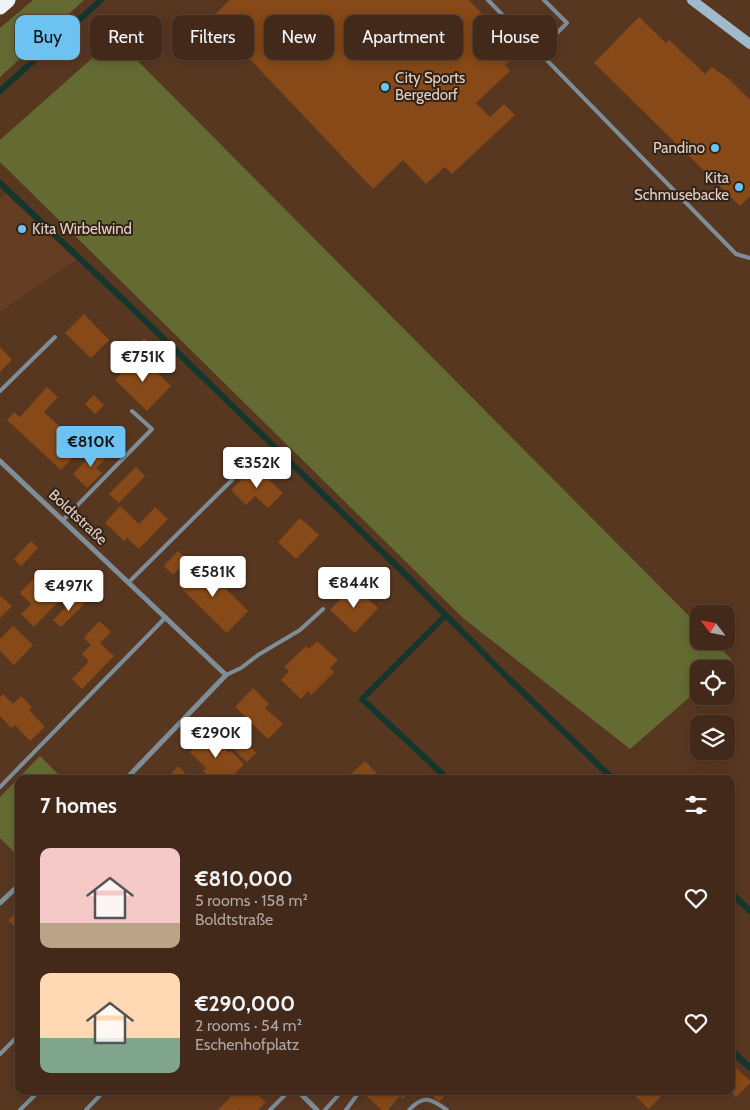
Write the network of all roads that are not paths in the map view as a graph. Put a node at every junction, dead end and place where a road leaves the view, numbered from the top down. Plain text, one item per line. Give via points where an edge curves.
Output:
1 (8, 0) edge
2 (488, 0) edge
3 (544, 0) edge
4 (692, 0) edge
5 (0, 7) edge
6 (502, 15) edge
7 (557, 33) edge
8 (750, 44) edge
9 (546, 60) edge
10 (750, 258) edge
11 (55, 337) dead end
12 (0, 391) edge
13 (132, 411) dead end
14 (0, 461) edge
15 (232, 480) dead end
16 (63, 520) junction
17 (129, 582) junction
18 (323, 609) dead end
19 (166, 617) junction
20 (226, 675) junction
21 (130, 775) edge
22 (0, 787) edge
23 (15, 889) edge
24 (0, 903) edge
25 (15, 1039) edge
26 (0, 1054) edge
27 (35, 1095) edge
28 (100, 1095) edge
29 (285, 1095) edge
30 (302, 1095) edge
31 (338, 1095) edge
32 (357, 1095) edge
33 (20, 1110) edge
34 (86, 1110) edge
35 (270, 1110) edge
36 (317, 1110) edge
37 (325, 1110) edge
38 (346, 1110) edge
39 (409, 1110) edge
40 (447, 1110) edge

1 - 5 highway
2 - 6 lane
3 - 7 lane via 567,23
4 - 8 main road
9 - 10 lane via 736,254
11 - 12 lane
13 - 16 lane via 152,429
14 - 16 street, Boldtstraße
15 - 17 lane
16 - 17 street, Boldtstraße
17 - 19 street, Boldtstraße
18 - 20 lane via 300,630
19 - 20 street, Boldtstraße
19 - 22 lane
20 - 21 street
23 - 24 street
25 - 26 lane
27 - 33 lane
28 - 34 lane
29 - 35 lane
30 - 36 street
31 - 37 lane
32 - 38 lane
39 - 40 lane via 427,1099

